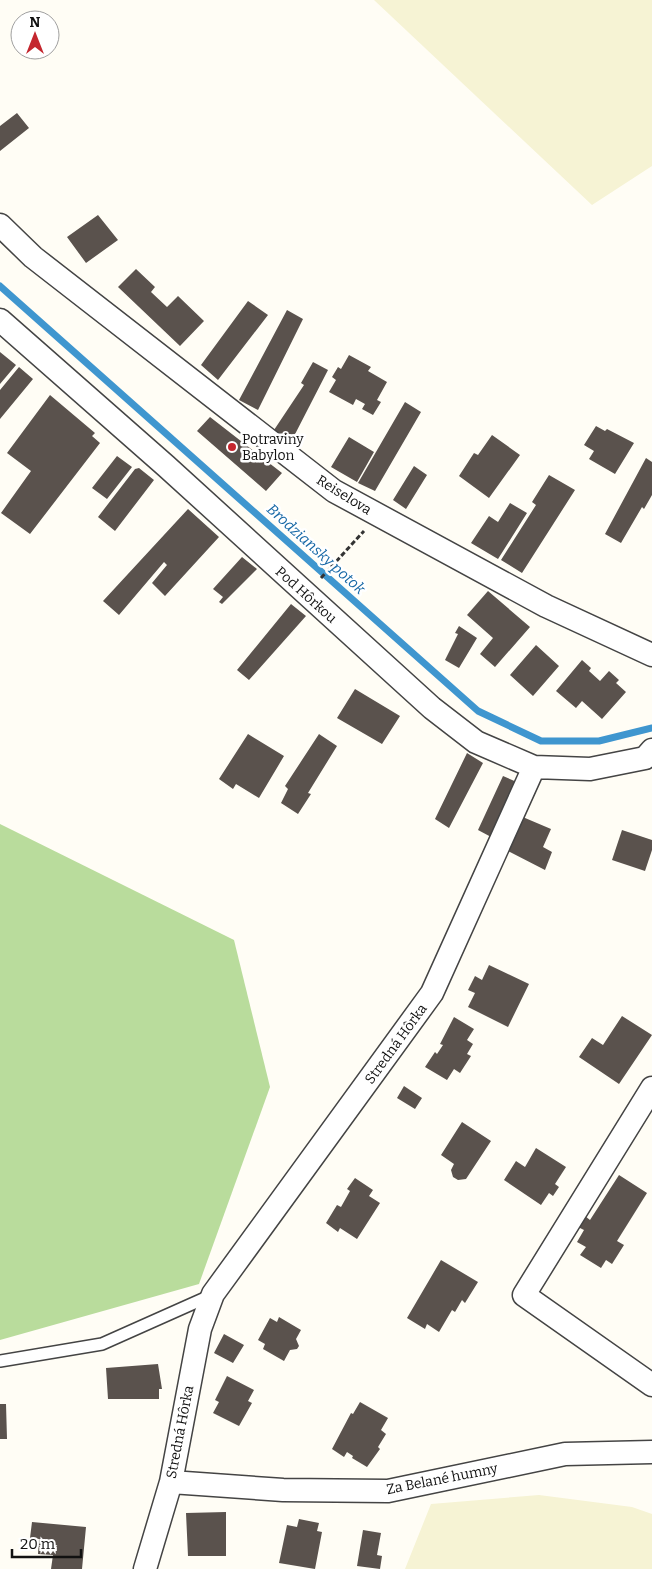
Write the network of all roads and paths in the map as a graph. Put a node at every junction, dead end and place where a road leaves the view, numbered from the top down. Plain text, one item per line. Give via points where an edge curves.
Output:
1 (0, 226) edge
2 (0, 320) edge
3 (378, 516) junction
4 (318, 582) dead end
5 (652, 656) edge
6 (652, 750) edge
7 (534, 768) junction
8 (652, 1088) edge
9 (213, 1294) junction
10 (0, 1361) edge
11 (652, 1385) edge
12 (652, 1452) edge
13 (171, 1482) junction
14 (145, 1569) edge

1 - 3 street, Reiselova via 33,257 334,491
2 - 7 street, Pod Hôrkou via 432,708 476,742
3 - 4 path
3 - 5 street, Reiselova via 546,606
6 - 7 street, Pod Hôrkou via 645,758 590,769
7 - 9 street, Stredná Hôrka via 432,993
8 - 11 street via 524,1295
9 - 10 lane, Stredná Hôrka via 102,1344
9 - 13 street, Stredná Hôrka via 200,1329
12 - 13 street, Za Belané humny via 565,1454 388,1491 283,1490
13 - 14 street, Stredná Hôrka

